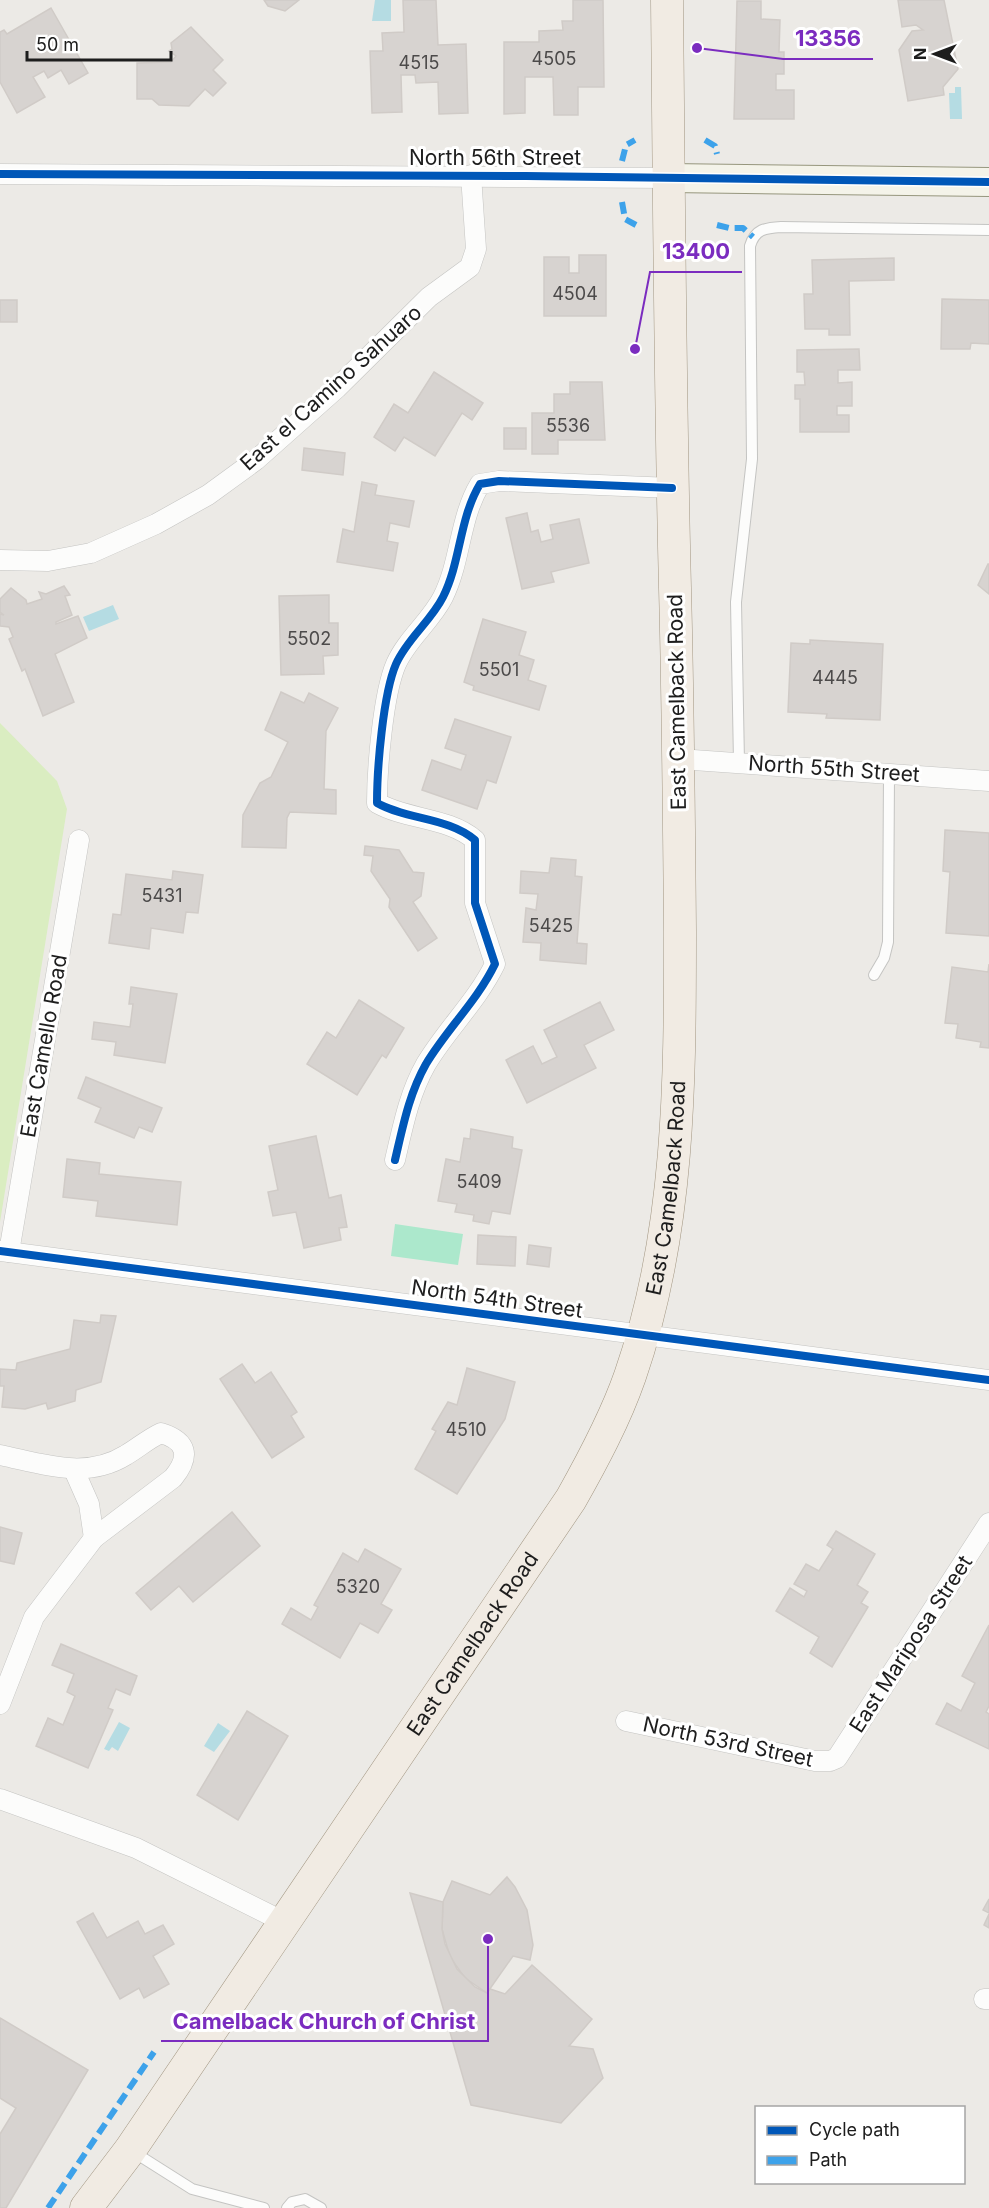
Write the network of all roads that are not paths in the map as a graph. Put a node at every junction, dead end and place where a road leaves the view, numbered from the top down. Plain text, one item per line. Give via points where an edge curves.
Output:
1 (667, 0) edge
2 (0, 174) edge
3 (471, 175) junction
4 (669, 178) junction
5 (989, 182) edge
6 (989, 230) edge
7 (672, 488) junction
8 (0, 560) edge
9 (679, 759) junction
10 (738, 762) junction
11 (889, 774) junction
12 (989, 782) edge
13 (79, 840) dead end
14 (874, 975) dead end
15 (395, 1160) dead end
16 (4, 1252) edge
17 (644, 1335) junction
18 (989, 1380) edge
19 (0, 1455) edge
20 (75, 1470) junction
21 (989, 1523) edge
22 (94, 1538) junction
23 (0, 1704) edge
24 (626, 1721) dead end
25 (830, 1761) joint
26 (0, 1799) edge
27 (282, 1921) junction
28 (130, 2150) junction
29 (86, 2208) edge
30 (264, 2208) edge
31 (286, 2208) edge
32 (321, 2208) edge

1 - 4 main road, East Camelback Road
2 - 3 street, North 56th Street
3 - 4 street, North 56th Street
3 - 8 street, East el Camino Sahuaro via 476,249 471,267 429,297 337,388 256,460 208,495 91,553 48,561
4 - 5 main road, North 56th Street
4 - 7 main road, East Camelback Road
6 - 10 lane via 782,227 759,230 753,237 749,344 752,459 736,611
7 - 9 main road, East Camelback Road
7 - 15 street via 500,481 480,484 468,503 460,548 443,596 397,662 389,683 377,803 392,812 463,829 475,840 475,903 495,964 487,981 427,1062 409,1099
9 - 10 street, North 55th Street
9 - 17 main road, East Camelback Road via 679,1097 667,1223
10 - 11 street, North 55th Street
11 - 12 street, North 55th Street
11 - 14 lane via 888,942
13 - 16 street, East Camello Road
16 - 17 street, North 54th Street
17 - 18 street, North 54th Street
17 - 27 main road, East Camelback Road via 616,1412 571,1499
19 - 20 street
20 - 22 street via 89,1504
20 - 22 street via 97,1468 125,1456 161,1432 176,1438 185,1451 184,1466 174,1478
21 - 25 street, East Mariposa Street via 841,1751
22 - 23 street via 34,1617
24 - 25 street, North 53rd Street
26 - 27 street via 136,1848
27 - 28 main road, East Camelback Road
28 - 29 main road, East Camelback Road
28 - 30 lane via 192,2189
31 - 32 lane via 305,2199

